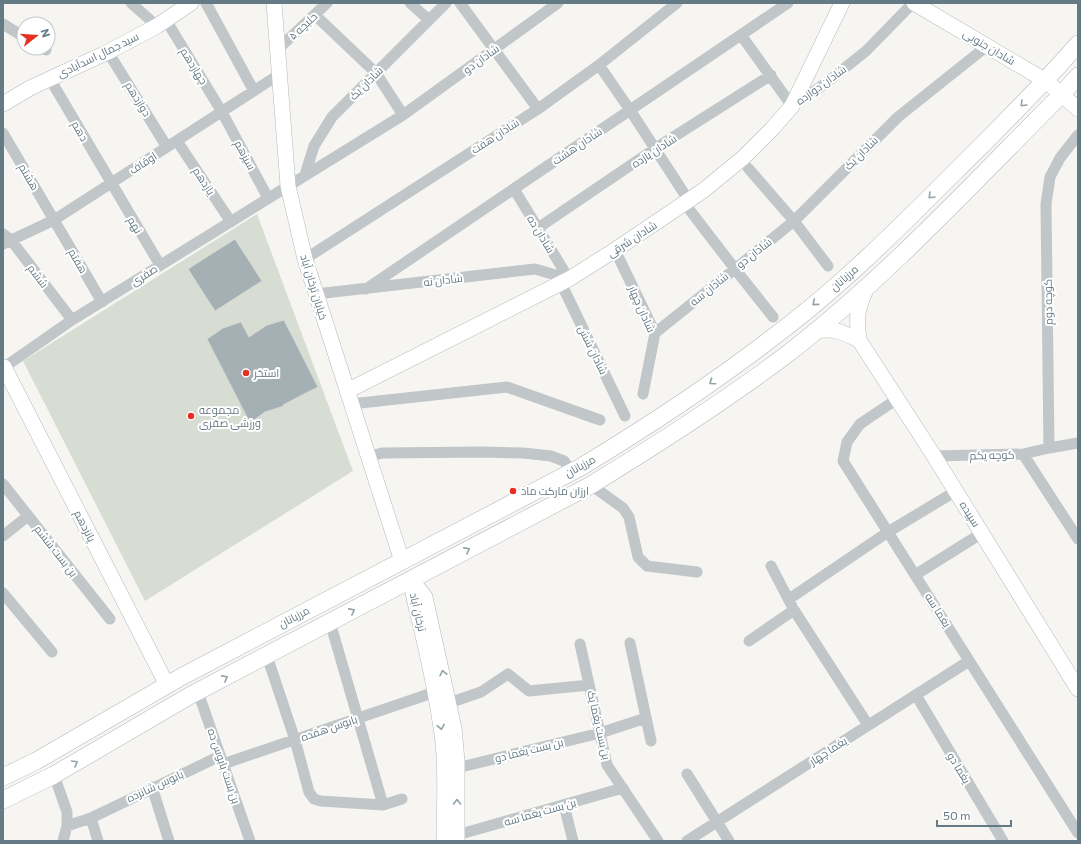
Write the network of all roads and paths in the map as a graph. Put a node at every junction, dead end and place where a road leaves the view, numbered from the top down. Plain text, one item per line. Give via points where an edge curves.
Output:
1 (131, 3) edge
2 (190, 3) edge
3 (206, 3) edge
4 (274, 3) edge
5 (327, 3) edge
6 (410, 3) edge
7 (446, 3) edge
8 (460, 3) edge
9 (558, 3) edge
10 (677, 3) edge
11 (788, 3) edge
12 (842, 3) edge
13 (913, 3) edge
14 (315, 15) junction
15 (428, 20) junction
16 (161, 23) junction
17 (3, 24) edge
18 (16, 32) edge
19 (741, 35) junction
20 (1078, 44) edge
21 (987, 46) junction
22 (278, 49) junction
23 (494, 50) junction
24 (108, 52) junction
25 (599, 65) junction
26 (376, 73) junction
27 (280, 74) junction
28 (771, 75) junction
29 (1078, 76) edge
30 (50, 79) junction
31 (1046, 81) junction
32 (30, 88) junction
33 (254, 91) junction
34 (1062, 95) junction
35 (3, 97) edge
36 (3, 104) edge
37 (792, 106) junction
38 (538, 109) junction
39 (1078, 109) edge
40 (630, 110) junction
41 (222, 112) junction
42 (403, 115) junction
43 (3, 133) edge
44 (1078, 135) edge
45 (177, 141) junction
46 (167, 147) junction
47 (656, 148) junction
48 (748, 168) dead end
49 (305, 175) junction
50 (111, 184) junction
51 (288, 186) junction
52 (514, 189) junction
53 (268, 198) junction
54 (687, 202) junction
55 (54, 220) junction
56 (794, 221) junction
57 (231, 222) junction
58 (538, 228) junction
59 (6, 239) edge
60 (615, 250) junction
61 (305, 259) junction
62 (160, 265) junction
63 (828, 266) dead end
64 (735, 269) junction
65 (565, 281) junction
66 (868, 285) junction
67 (366, 289) junction
68 (316, 294) junction
69 (102, 302) junction
70 (773, 317) dead end
71 (72, 320) junction
72 (814, 331) junction
73 (655, 333) junction
74 (859, 340) junction
75 (4, 368) edge
76 (643, 394) dead end
77 (349, 398) junction
78 (897, 399) junction
79 (625, 416) dead end
80 (600, 420) dead end
81 (1078, 443) edge
82 (1049, 448) junction
83 (1023, 454) junction
84 (934, 456) junction
85 (368, 457) junction
86 (572, 472) junction
87 (3, 484) edge
88 (591, 485) junction
89 (956, 491) junction
90 (28, 516) junction
91 (888, 532) junction
92 (982, 533) junction
93 (3, 536) edge
94 (1078, 539) edge
95 (402, 561) junction
96 (771, 566) dead end
97 (697, 572) dead end
98 (915, 575) junction
99 (411, 579) junction
100 (3, 593) edge
101 (789, 599) junction
102 (794, 610) junction
103 (110, 619) dead end
104 (330, 622) junction
105 (749, 641) dead end
106 (630, 643) dead end
107 (580, 644) dead end
108 (52, 652) dead end
109 (267, 656) junction
110 (969, 660) junction
111 (167, 685) junction
112 (589, 685) junction
113 (1078, 689) edge
114 (198, 692) junction
115 (435, 692) junction
116 (916, 695) junction
117 (449, 703) junction
118 (359, 718) junction
119 (646, 718) junction
120 (868, 725) junction
121 (600, 733) junction
122 (295, 740) junction
123 (651, 741) dead end
124 (222, 760) junction
125 (457, 768) junction
126 (688, 774) dead end
127 (54, 775) junction
128 (3, 776) edge
129 (152, 787) junction
130 (623, 788) junction
131 (3, 800) edge
132 (402, 800) dead end
133 (384, 805) junction
134 (564, 805) junction
135 (91, 818) junction
136 (717, 822) junction
137 (67, 826) junction
138 (1078, 833) edge
139 (453, 839) edge
140 (63, 841) edge
141 (98, 841) edge
142 (169, 841) edge
143 (250, 841) edge
144 (573, 841) edge
145 (658, 841) edge
146 (687, 841) edge
147 (730, 841) edge
148 (1003, 841) edge

1 - 16 street, چهاردهم
2 - 16 street, سید جمال اسدآبادی
3 - 33 street
4 - 22 street, خیابان ترخان آباد
5 - 14 street, حلبچه ۵
6 - 15 street
7 - 15 street, شادان یک
8 - 23 street
9 - 23 street, شادان دو
10 - 25 street, شادان هفت
11 - 19 street, شادان هشت
12 - 37 street, شادان شرقی
13 - 21 street, شادان جنوبی
13 - 37 street, شادان دوازده via 866,51
14 - 22 street, حلبچه ۵
14 - 26 street
15 - 26 street, شادان یک
16 - 24 street, سید جمال اسدآبادی
16 - 41 street, چهاردهم
17 - 18 street
19 - 28 street, شادان دوازده
19 - 40 street, شادان هشت
20 - 31 main road, مرزبانان
21 - 31 street, شادان جنوبی
21 - 56 street, شادان یک via 898,116
22 - 27 street, خیابان ترخان آباد
23 - 38 street
23 - 42 street, شادان دو
24 - 30 street, سید جمال اسدآبادی
24 - 46 street, دوازدهم
25 - 38 street, شادان هفت
25 - 40 street, شادان دو
26 - 42 street
26 - 49 street, شادان یک via 332,117 314,146
27 - 33 street, اوقاف
27 - 51 street, خیابان ترخان آباد
28 - 37 street, شادان دوازده
28 - 47 street, شادان یازده
29 - 34 main road, مرزبانان
30 - 32 street, سید جمال اسدآبادی
30 - 50 street, دهم
31 - 34 street, شادان جنوبی
31 -> 86 main road, مرزبانان via 907,220 845,278 773,338 650,425
32 - 35 street
32 - 36 street, سید جمال اسدآبادی
33 - 41 street, اوقاف
34 - 39 street, شادان جنوبی
34 - 66 main road, مرزبانان
37 - 54 street, شادان شرقی via 744,157
38 - 61 street, شادان هفت
40 - 47 street, شادان دو
40 - 52 street, شادان هشت
41 - 45 street, اوقاف
41 - 53 street, سیزهم
42 - 49 street, شادان دو
43 - 55 street, هشتم
44 - 82 street, کوچه دوم via 1060,158 1050,177 1046,204
45 - 46 street, اوقاف
45 - 57 street, یازدهم
46 - 50 street, اوقاف
47 - 54 street, شادان دو
47 - 58 street, شادان یازده
48 - 56 street
49 - 51 street, شادان دو
50 - 55 street, اوقاف
50 - 62 street, نهم
51 - 53 street, صفری
51 - 61 street, خیابان ترخان آباد
52 - 58 street, شادان ده
52 - 67 street, شادان هشت
53 - 57 street, صفری
54 - 60 street, شادان شرقی
54 - 64 street, شادان دو
55 - 59 street, اوقاف
55 - 69 street, هفتم
56 - 63 street
56 - 64 street, شادان دو
57 - 62 street, صفری
58 - 65 street, شادان ده
59 - 71 street, ششم
60 - 65 street, شادان شرقی
60 - 73 street, شادان چهار
61 - 68 street, خیابان ترخان آباد
62 - 69 street, صفری
64 - 70 street, شادان سه
64 - 73 street, شادان سه
65 - 67 street, شادان نه via 534,269
65 - 77 street, شادان شرقی
65 - 79 street, شادان شش
66 - 72 main road, مرزبانان
66 - 74 street, سپیده via 859,305
67 - 68 street, شادان نه
68 - 77 street, خیابان ترخان آباد
69 - 71 street, صفری
71 - 75 street, صفری
72 - 74 street via 838,330
72 - 88 main road, مرزبانان via 723,400
73 - 76 street, شادان چهار
74 - 78 street, سپیده
75 - 111 street, پانزدهم
77 - 80 street via 507,387
77 - 85 street, خیابان ترخان آباد
78 - 84 street, سپیده
78 - 91 street, یغما سه via 860,424 847,442 843,460
81 - 82 street
82 - 83 street, کوچه یکم
83 - 84 street, کوچه یکم
83 - 94 street
84 - 89 street, سپیده
85 - 86 street via 382,453 523,453 550,456 564,461
85 - 95 street, خیابان ترخان آباد
86 - 95 main road, مرزبانان
87 - 90 street, بن بست ششم
88 - 97 street via 622,508 629,517 638,557 647,566
99 -> 88 main road, مرزبانان
89 - 91 street
89 - 92 street, سپیده
90 - 93 street
90 - 103 street, بن بست ششم
91 - 98 street, یغما سه
91 - 101 street
92 - 98 street
92 - 113 street, سپیده
95 - 99 main road
95 - 111 main road, مرزبانان
96 - 101 street
98 - 110 street, یغما سه
104 -> 99 main road, مرزبانان
99 - 115 street, ترخان آباد
117 -> 99 street, ترخان آباد via 425,598
100 - 108 street
101 - 102 street
102 - 105 street
102 - 120 street
104 - 109 main road, مرزبانان
104 - 118 street
106 - 119 street
107 - 112 street, بن بست یغما یک
114 -> 109 main road, مرزبانان
109 - 122 street
110 - 116 street, یغما چهار
110 - 138 street, یغما سه
111 - 128 main road, مرزبانان via 36,761
112 - 117 street via 529,691 508,674 481,692
112 - 121 street, بن بست یغما یک
114 - 124 street, بن بست بابوس ده
127 -> 114 main road, مرزبانان
115 - 118 street, بابوس هفده
115 -> 139 street, ترخان آباد
116 - 120 street, یغما چهار
116 - 148 street, یغما دو
117 - 125 street, ترخان آباد
118 - 122 street, بابوس هفده
118 - 133 street
119 - 121 street, بن بست یغما دو
119 - 123 street
120 - 136 street, یغما چهار
121 - 125 street, بن بست یغما دو
121 - 130 street, بن بست یغما یک via 607,764
122 - 124 street, بابوس هفده
122 - 133 street via 309,792 314,799
124 - 129 street, بابوس شانزده
124 - 143 street, بن بست بابوس ده
139 -> 125 street, ترخان آباد
126 - 136 street
127 - 131 main road, مرزبانان
127 - 137 street via 67,812
129 - 135 street, بابوس شانزده
129 - 142 street
130 - 134 street, بن بست یغما سه
130 - 145 street, بن بست یغما یک
132 - 133 street
134 - 139 street, بن بست یغما سه
134 - 144 street
135 - 137 street, بابوس شانزده
135 - 141 street
136 - 146 street, یغما چهار
136 - 147 street
137 - 140 street

